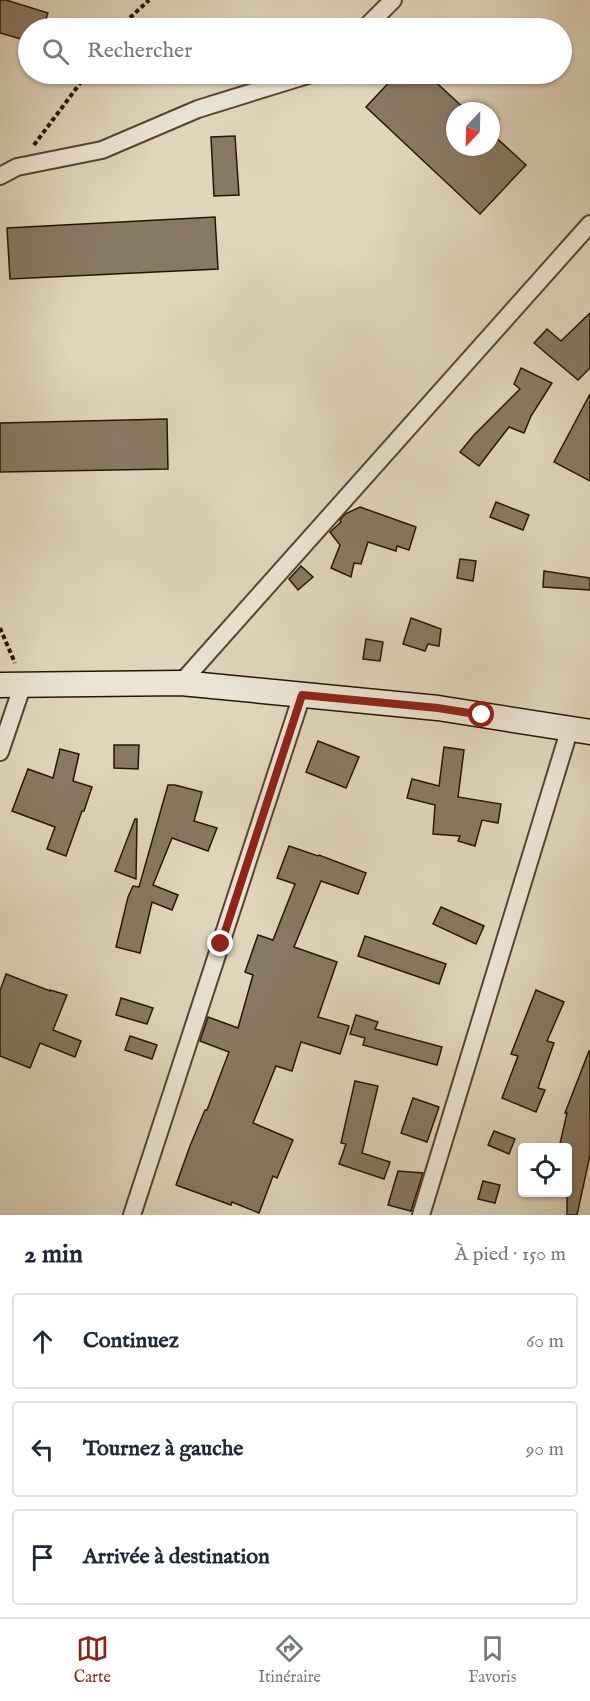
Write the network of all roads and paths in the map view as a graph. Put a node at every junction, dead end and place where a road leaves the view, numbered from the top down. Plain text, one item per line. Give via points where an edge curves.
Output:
1 (149, 0) edge
2 (393, 0) edge
3 (130, 18) edge
4 (375, 18) edge
5 (79, 84) edge
6 (279, 84) edge
7 (17, 167) junction
8 (0, 176) edge
9 (590, 225) edge
10 (0, 628) edge
11 (181, 683) junction
12 (12, 685) edge
13 (302, 695) junction
14 (580, 730) edge
15 (0, 752) edge
16 (132, 1215) edge
17 (422, 1215) edge

1 - 3 path
2 - 4 street
5 - 7 path
6 - 7 street via 198,109 102,150
7 - 8 street
9 - 11 street
10 - 12 path
11 - 12 street
11 - 13 street
12 - 15 street
13 - 14 street via 438,708
13 - 16 street
14 - 17 street

